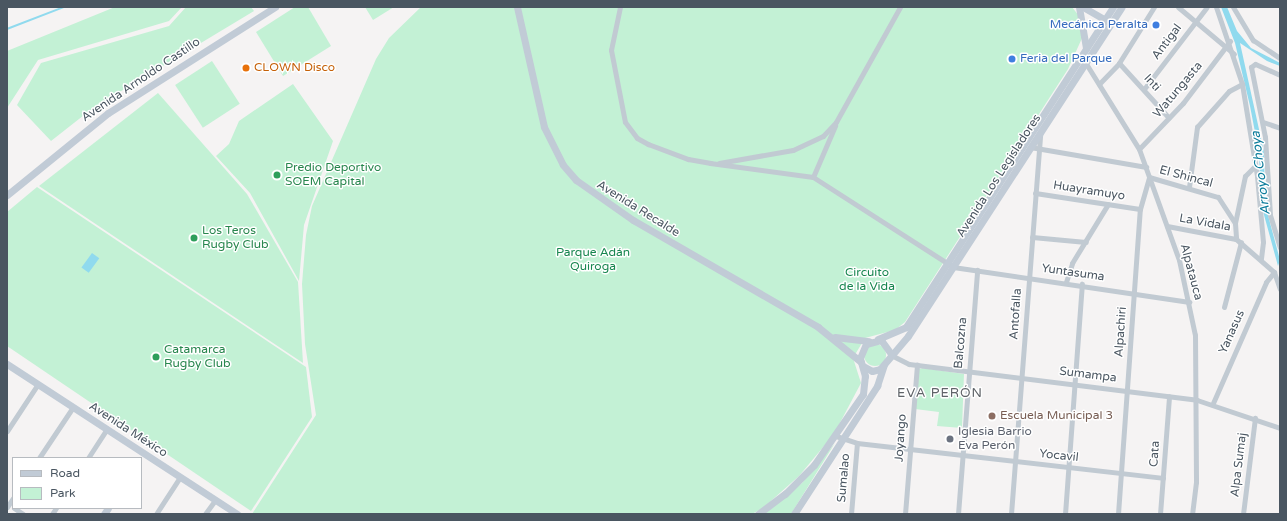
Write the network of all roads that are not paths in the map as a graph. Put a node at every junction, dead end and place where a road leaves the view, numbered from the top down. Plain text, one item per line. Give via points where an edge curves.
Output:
1 (275, 7) edge
2 (517, 7) edge
3 (620, 7) edge
4 (900, 7) edge
5 (1080, 7) edge
6 (1083, 7) edge
7 (1089, 7) edge
8 (1096, 7) edge
9 (1114, 7) edge
10 (1122, 7) edge
11 (1154, 7) edge
12 (1178, 7) edge
13 (1207, 7) edge
14 (1216, 7) edge
15 (1233, 7) edge
16 (1108, 21) junction
17 (1195, 21) junction
18 (1230, 41) junction
19 (1226, 47) junction
20 (1086, 48) junction
21 (1234, 54) junction
22 (1280, 58) edge
23 (1082, 60) junction
24 (1119, 63) junction
25 (1280, 75) edge
26 (1099, 84) junction
27 (1242, 84) junction
28 (1144, 89) junction
29 (1042, 115) junction
30 (1169, 118) junction
31 (836, 122) junction
32 (1262, 122) junction
33 (1280, 128) edge
34 (1041, 130) junction
35 (1030, 147) junction
36 (1039, 149) junction
37 (1139, 150) junction
38 (710, 163) junction
39 (1255, 166) junction
40 (1146, 167) junction
41 (813, 177) junction
42 (1149, 177) junction
43 (1189, 187) junction
44 (1035, 193) junction
45 (7, 195) edge
46 (1108, 204) junction
47 (1140, 209) junction
48 (1235, 223) junction
49 (1167, 226) junction
50 (1032, 237) junction
51 (1238, 240) junction
52 (1086, 242) junction
53 (1280, 248) edge
54 (1261, 259) junction
55 (950, 265) junction
56 (977, 270) junction
57 (1278, 271) edge
58 (1028, 277) junction
59 (1066, 282) junction
60 (1082, 284) junction
61 (1280, 289) edge
62 (1134, 291) junction
63 (1189, 302) junction
64 (1224, 307) dead end
65 (830, 335) junction
66 (878, 339) junction
67 (869, 341) junction
68 (891, 354) junction
69 (7, 364) edge
70 (862, 364) junction
71 (917, 364) junction
72 (884, 365) junction
73 (968, 371) junction
74 (1021, 377) junction
75 (38, 384) junction
76 (1075, 384) junction
77 (1127, 390) junction
78 (1169, 396) junction
79 (1197, 400) junction
80 (1212, 404) junction
81 (73, 407) junction
82 (1255, 418) junction
83 (1280, 428) edge
84 (107, 429) junction
85 (7, 431) edge
86 (836, 436) junction
87 (843, 440) junction
88 (857, 443) junction
89 (910, 449) junction
90 (963, 455) junction
91 (142, 456) edge
92 (40, 457) edge
93 (89, 457) edge
94 (1015, 461) junction
95 (1069, 467) junction
96 (1121, 473) junction
97 (180, 477) junction
98 (1163, 478) junction
99 (215, 500) junction
100 (156, 514) edge
101 (206, 514) edge
102 (237, 514) edge
103 (758, 514) edge
104 (794, 514) edge
105 (851, 514) edge
106 (905, 514) edge
107 (958, 514) edge
108 (1011, 514) edge
109 (1065, 514) edge
110 (1118, 514) edge
111 (1160, 514) edge
112 (1192, 514) edge
113 (1243, 514) edge

1 - 45 main road, Avenida Arnoldo Castillo via 108,112
2 - 65 main road, Avenida Recalde via 544,127 560,159 576,180 615,209
3 - 38 street via 611,50 625,122 637,138 648,144
4 - 31 street
5 - 20 main road
6 - 16 main road
7 - 8 main road
9 - 16 main road, Avenida Los Legisladores
10 - 16 main road, Avenida Los Legisladores
11 - 24 street
12 - 17 street
13 - 17 street, Antigal
14 - 18 street
15 - 22 street via 1253,40
16 - 20 main road, Avenida Los Legisladores
16 - 23 main road, Avenida Los Legisladores
17 - 19 street
17 - 28 street, Antigal
18 - 19 street, Watungasta
18 - 21 street
19 - 21 street
19 - 30 street, Watungasta
20 - 23 main road, Avenida Los Legisladores
21 - 27 street
23 - 26 street, Alpatauca
23 - 29 main road, Avenida Los Legisladores
23 - 34 main road, Avenida Los Legisladores
24 - 26 street
24 - 28 street, Inti
25 - 32 street via 1255,64 1251,72
26 - 37 street, Alpatauca
27 - 39 street
27 - 43 street via 1229,91 1197,127
28 - 30 street, Inti
29 - 34 street, Antofalla
29 - 55 main road, Avenida Los Legisladores
30 - 37 street, Watungasta
31 - 38 street via 823,136 793,150
31 - 41 street
32 - 33 street
32 - 53 street via 1267,199
34 - 35 main road, Avenida Los Legisladores
34 - 36 street, Antofalla
35 - 36 street, El Shincal
35 - 55 main road, Avenida Los Legisladores
36 - 40 street, El Shincal
36 - 44 street, Antofalla
37 - 40 street, Alpatauca
38 - 41 street
39 - 48 street via 1245,176
39 - 54 street via 1263,242
40 - 42 street, Alpatauca
41 - 55 street
42 - 43 street, El Shincal
42 - 47 street, Alpachiri
42 - 49 street, Alpatauca
43 - 48 street, El Shincal via 1218,197
44 - 46 street, Huayramuyo
44 - 50 street, Antofalla
46 - 47 street, Huayramuyo
46 - 52 street
47 - 62 street, Alpachiri
48 - 51 street, El Shincal
49 - 51 street, La Vidala
49 - 63 street, Alpatauca
50 - 52 street
50 - 58 street, Antofalla
51 - 54 street, La Vidala
51 - 64 street, El Shincal
52 - 59 street via 1072,263
54 - 57 street, La Vidala
55 - 56 street, Yuntasuma
55 - 66 main road, Avenida Los Legisladores via 906,327
55 - 68 main road, Avenida Los Legisladores via 908,336
56 - 58 street, Yuntasuma
56 - 73 street, Balcozna
57 - 61 street
57 - 80 street, Yanasus via 1266,282
58 - 59 street, Yuntasuma
58 - 74 street, Antofalla
59 - 60 street, Yuntasuma
60 - 62 street, Yuntasuma
60 - 76 street
62 - 63 street, Yuntasuma
62 - 77 street, Alpachiri
63 - 79 street, Alpatauca via 1195,335
65 - 67 main road, Avenida Recalde via 850,341
65 - 70 main road, Avenida Recalde
66 - 67 main road
66 - 68 main road via 886,342
67 - 70 main road via 862,350
68 - 71 street, Sumampa via 904,363
68 - 72 main road
69 - 75 main road, Avenida México
70 - 72 main road via 874,371
70 - 86 main road via 863,394
71 - 73 street, Sumampa
71 - 89 street, Joyango
72 - 87 main road via 877,386
73 - 74 street, Sumampa
73 - 90 street, Balcozna
74 - 76 street, Sumampa
74 - 94 street, Antofalla
75 - 81 main road, Avenida México
75 - 85 street
76 - 77 street, Sumampa
76 - 95 street
77 - 78 street, Sumampa
77 - 96 street, Alpachiri
78 - 79 street, Sumampa
78 - 98 street, Cata
79 - 80 street, Sumampa
79 - 112 street, Alpatauca via 1196,482
80 - 82 street, Sumampa
81 - 84 main road, Avenida México
81 - 92 street
82 - 83 street, Sumampa
82 - 113 street, Alpa Sumaj
84 - 91 main road, Avenida México
84 - 93 street
86 - 87 street, Yocavil
86 - 103 main road via 800,481
87 - 88 street, Yocavil
87 - 104 main road
88 - 89 street, Yocavil
88 - 105 street, Sumalao
89 - 90 street, Yocavil
89 - 106 street, Joyango
90 - 94 street, Yocavil
90 - 107 street, Balcozna
91 - 97 main road, Avenida México
94 - 95 street, Yocavil
94 - 108 street, Antofalla
95 - 96 street, Yocavil
95 - 109 street
96 - 98 street, Yocavil
96 - 110 street, Alpachiri
97 - 99 main road, Avenida México
97 - 100 street
98 - 111 street, Cata
99 - 101 street
99 - 102 main road, Avenida México

